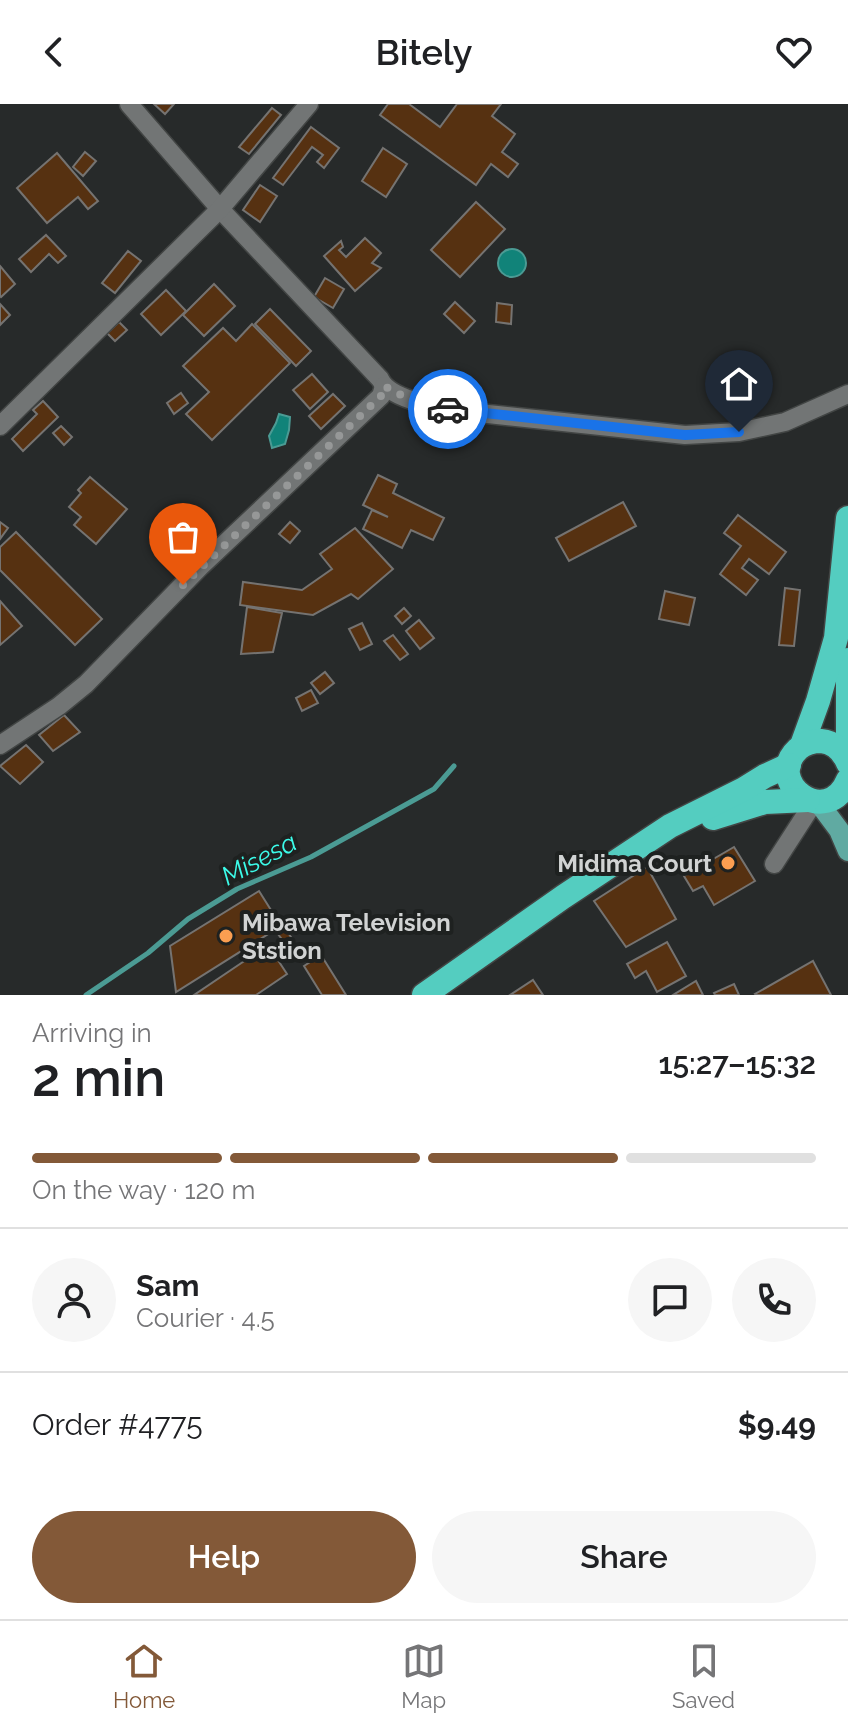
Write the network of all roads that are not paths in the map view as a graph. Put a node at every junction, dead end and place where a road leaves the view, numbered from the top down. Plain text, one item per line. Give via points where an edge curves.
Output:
1 (129, 104) edge
2 (309, 104) edge
3 (220, 209) junction
4 (384, 386) junction
5 (848, 394) edge
6 (0, 426) edge
7 (848, 518) edge
8 (848, 660) edge
9 (848, 734) edge
10 (0, 745) edge
11 (796, 755) junction
12 (848, 763) edge
13 (848, 780) edge
14 (814, 801) junction
15 (654, 837) junction
16 (848, 851) edge
17 (774, 864) dead end
18 (424, 995) edge

1 - 3 street
2 - 3 street
3 - 4 street
3 - 6 street
4 - 5 street via 409,399 460,411 685,435 785,422
4 - 10 street via 381,396 201,566 86,684
7 - 11 highway via 836,638
8 - 9 highway
11 - 12 highway via 813,741 825,741
11 - 14 highway via 788,774 794,790
11 - 15 highway
13 - 14 highway via 836,797
14 - 15 highway via 765,802
14 - 16 main road via 839,830
14 - 17 street
15 - 18 highway

